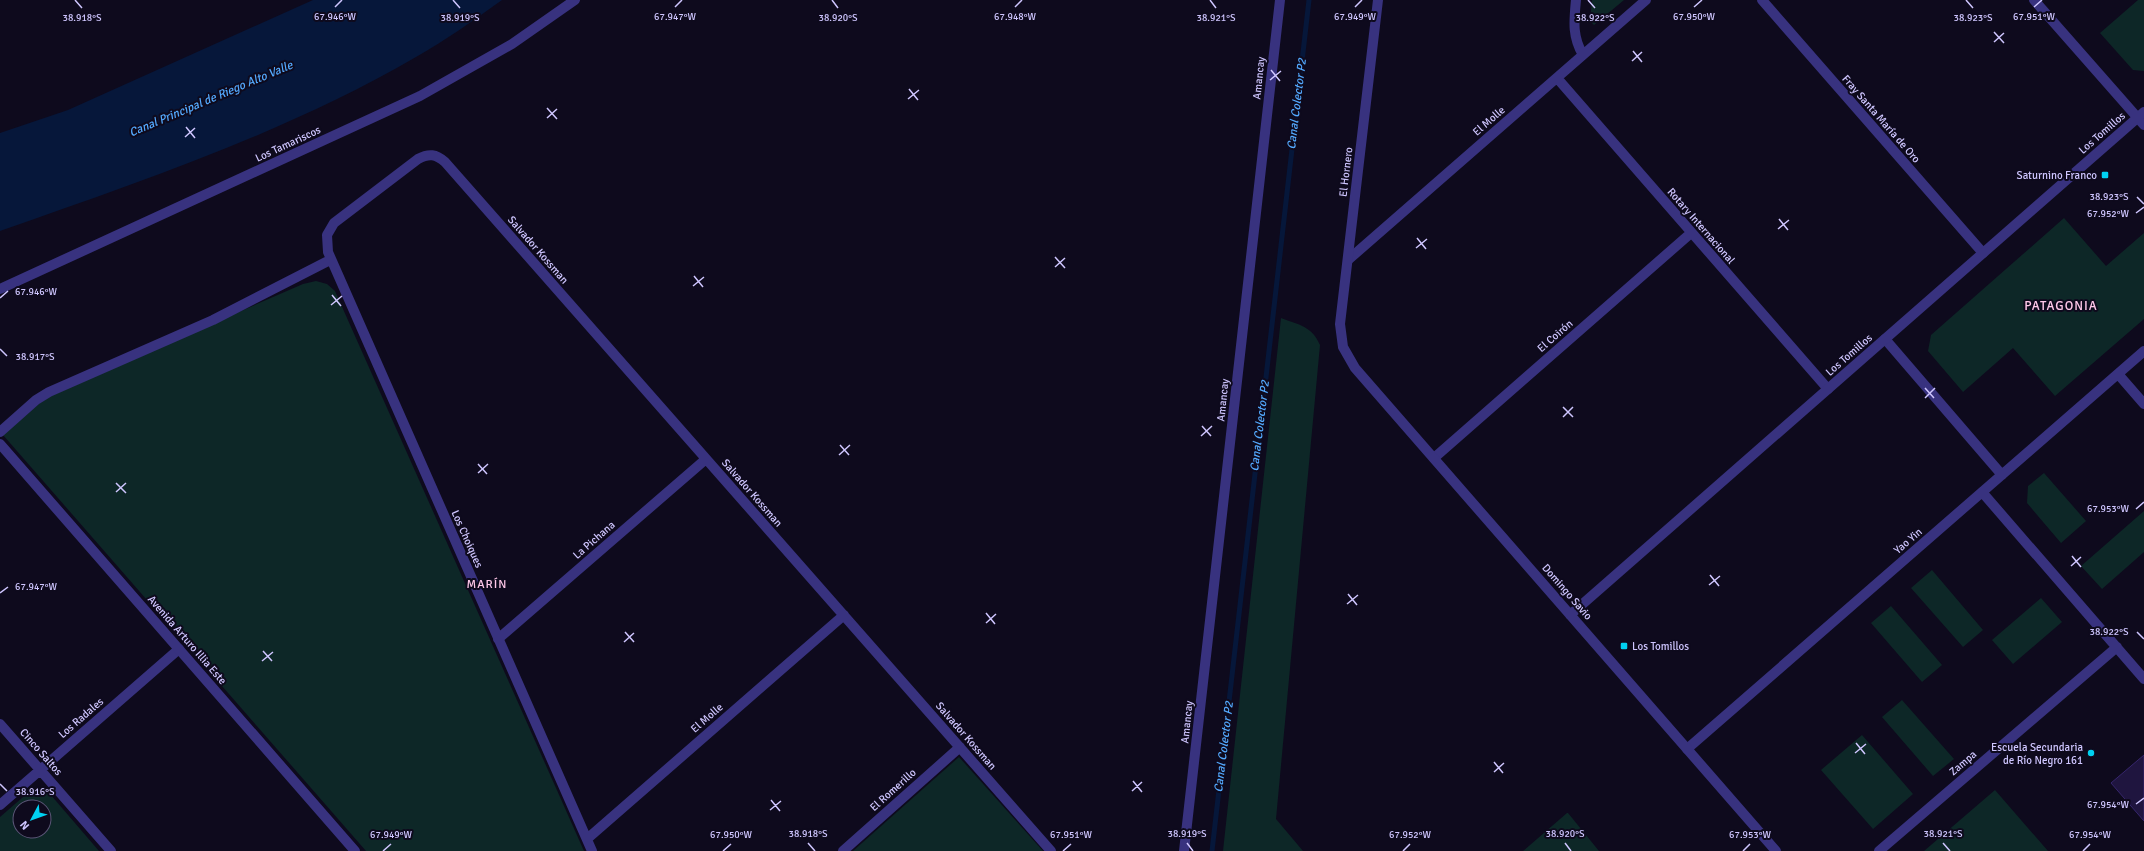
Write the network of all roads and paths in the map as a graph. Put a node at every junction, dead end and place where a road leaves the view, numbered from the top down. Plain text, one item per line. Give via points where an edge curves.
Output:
1 (575, 0) edge
2 (1280, 0) edge
3 (1378, 0) edge
4 (1576, 0) edge
5 (1646, 0) edge
6 (1762, 0) edge
7 (2034, 0) edge
8 (1583, 55) junction
9 (1557, 78) junction
10 (2142, 118) edge
11 (433, 155) joint
12 (1691, 232) junction
13 (1983, 253) junction
14 (330, 260) junction
15 (1348, 260) junction
16 (0, 289) edge
17 (1885, 339) junction
18 (1343, 347) joint
19 (2144, 351) edge
20 (2118, 374) junction
21 (1828, 389) junction
22 (2144, 404) edge
23 (0, 432) edge
24 (0, 444) edge
25 (1434, 458) junction
26 (706, 459) junction
27 (2002, 475) junction
28 (1982, 492) junction
29 (844, 615) junction
30 (1570, 615) junction
31 (498, 639) junction
32 (2117, 647) junction
33 (179, 649) junction
34 (2144, 679) edge
35 (0, 724) edge
36 (960, 747) junction
37 (1687, 749) junction
38 (40, 770) junction
39 (0, 805) edge
40 (587, 839) junction
41 (111, 851) edge
42 (355, 851) edge
43 (592, 851) edge
44 (843, 851) edge
45 (1051, 851) edge
46 (1184, 851) edge
47 (1776, 851) edge
48 (1879, 851) edge

1 - 16 street, Los Tamariscos via 512,44 420,96
2 - 46 street, Amancay
3 - 15 street, El Hornero
4 - 8 street via 1573,30
5 - 8 street, El Molle
6 - 13 street, Fray Santa María de Oro
7 - 10 street
8 - 9 street, El Molle
9 - 12 street, Rotary Internacional
9 - 15 street, El Molle
10 - 13 street, Los Tomillos
11 - 14 street, Los Choiques via 418,159 334,223 327,236
11 - 26 street, Salvador Kossman via 445,162
12 - 21 street, Rotary Internacional
12 - 25 street, El Coirón
13 - 17 street, Los Tomillos
14 - 23 street via 212,320 49,392 36,400
14 - 31 street, Los Choiques
15 - 18 street, El Hornero via 1340,324
17 - 21 street, Los Tomillos
17 - 27 street
18 - 25 street, Domingo Savio via 1355,368
19 - 20 street, Yao Yin
20 - 22 street
20 - 27 street, Yao Yin
21 - 30 street, Los Tomillos
24 - 33 street, Avenida Arturo Illia Este
25 - 30 street, Domingo Savio
26 - 29 street, Salvador Kossman
26 - 31 street, La Pichana
27 - 28 street, Yao Yin
28 - 32 street
28 - 37 street, Yao Yin
29 - 36 street, Salvador Kossman
29 - 40 street, El Molle
30 - 37 street, Domingo Savio
31 - 40 street, Los Choiques
32 - 34 street
32 - 48 street, Zampa
33 - 38 street, Los Radales
33 - 42 street, Avenida Arturo Illia Este
35 - 38 street, Cinco Saltos
36 - 44 street, El Romerillo
36 - 45 street, Salvador Kossman
37 - 47 street, Domingo Savio
38 - 39 street, Los Radales
38 - 41 street, Cinco Saltos
40 - 43 street, Los Choiques

